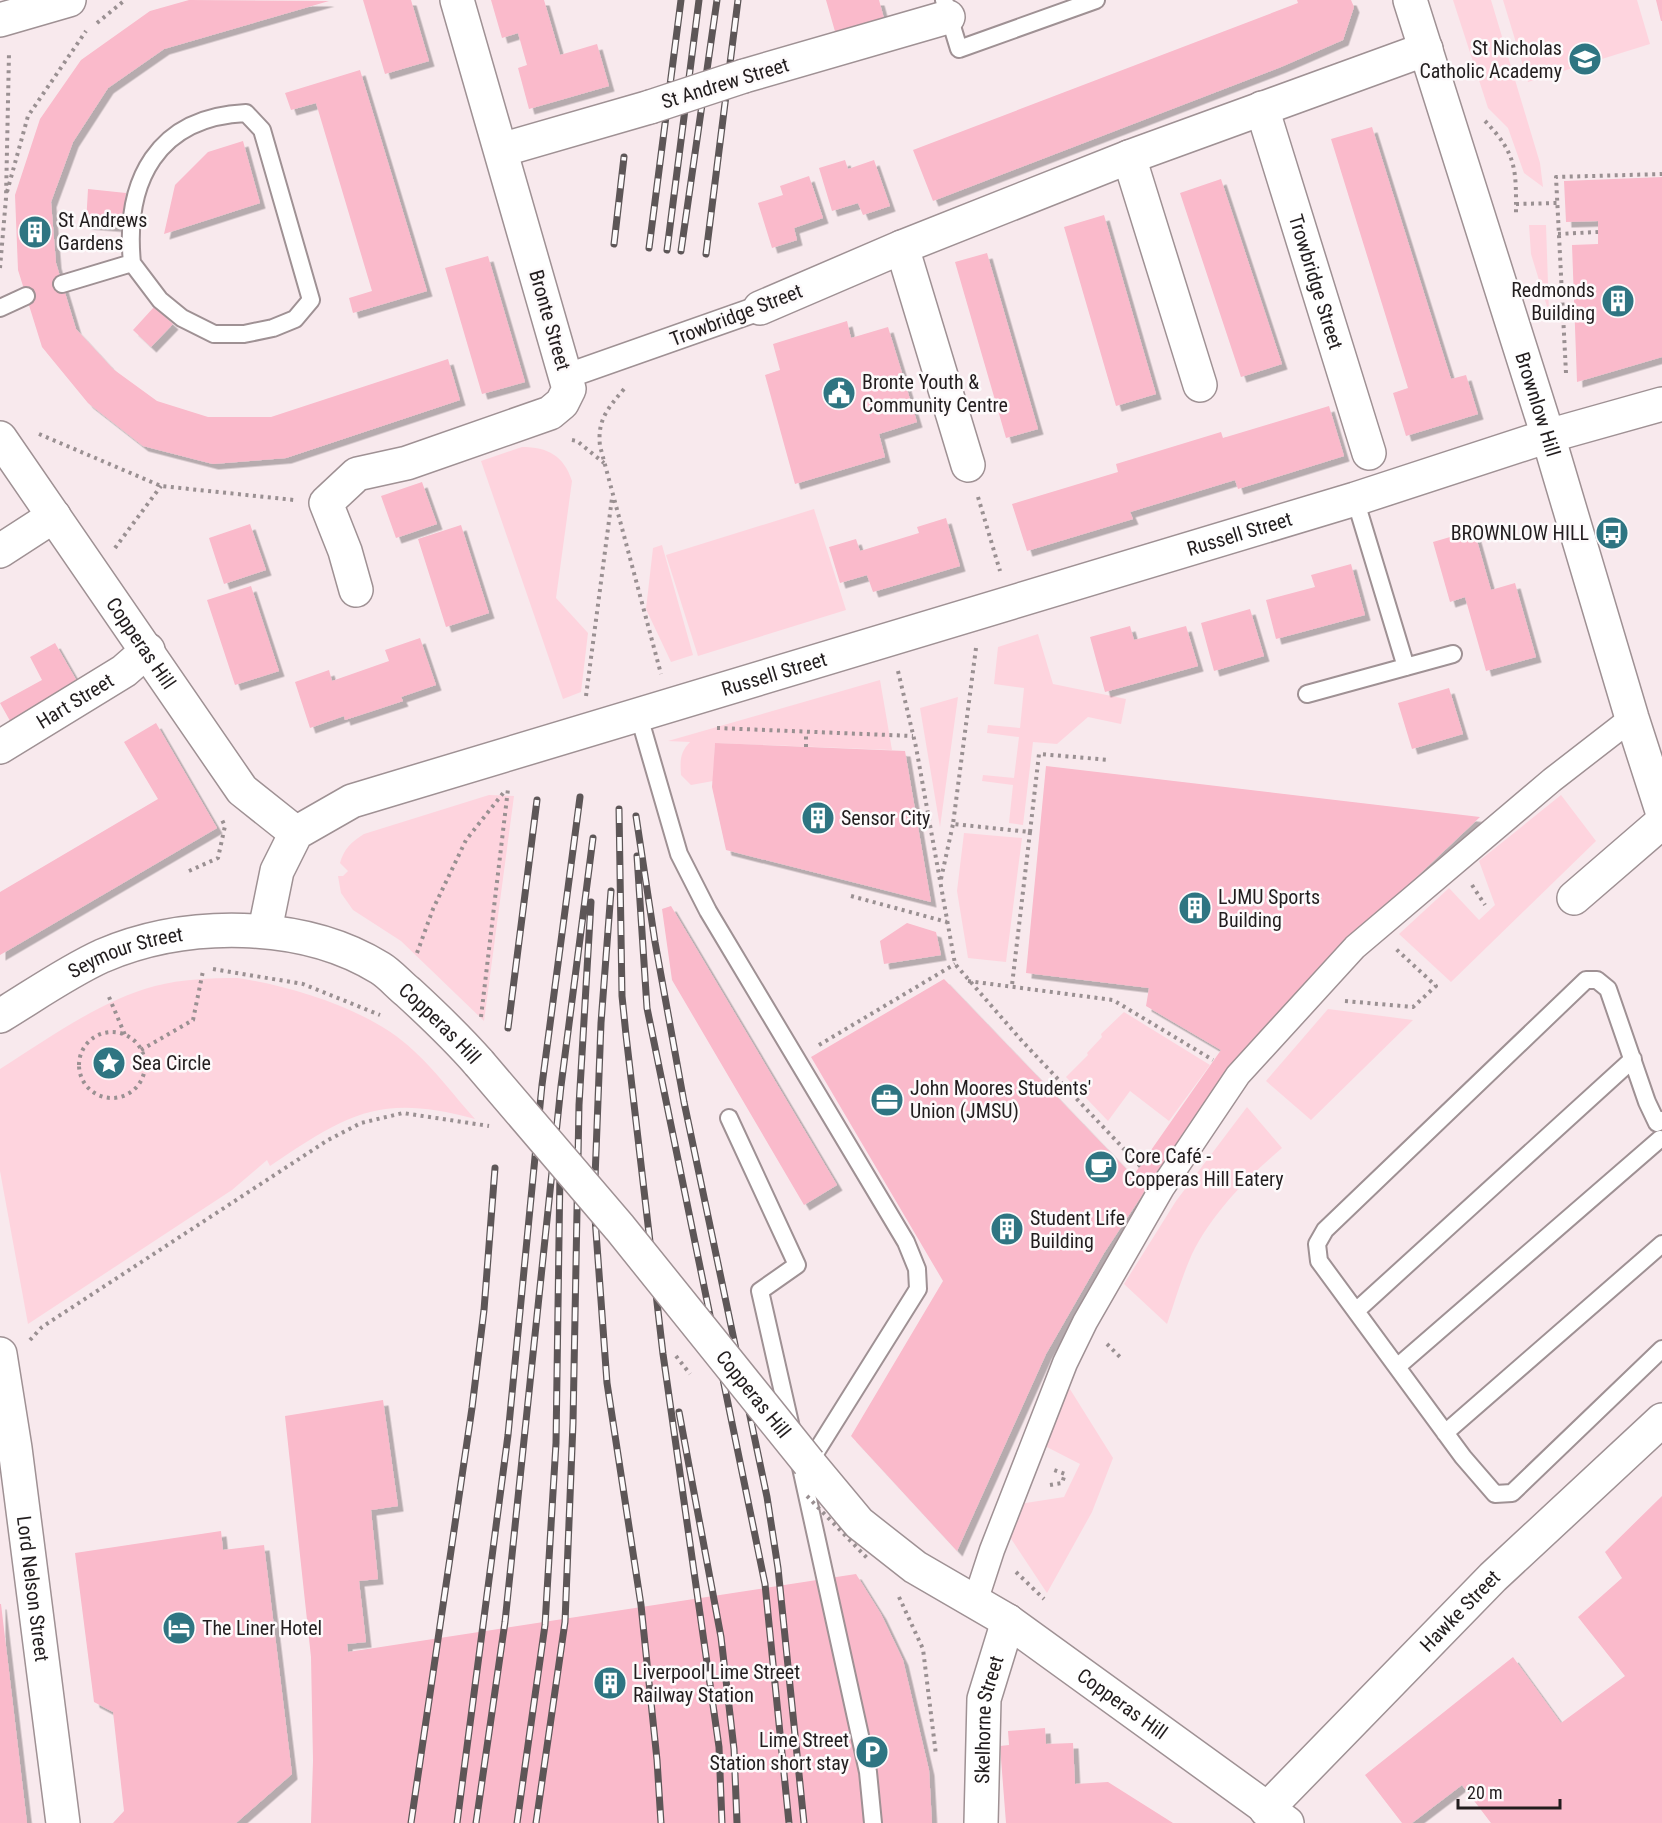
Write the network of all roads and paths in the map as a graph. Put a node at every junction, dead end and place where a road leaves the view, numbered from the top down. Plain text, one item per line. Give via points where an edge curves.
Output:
1 (69, 0) edge
2 (125, 0) edge
3 (457, 0) edge
4 (1096, 0) edge
5 (1410, 0) edge
6 (946, 8) edge
7 (1, 20) edge
8 (1426, 49) junction
9 (1262, 108) junction
10 (501, 150) junction
11 (1129, 157) junction
12 (1662, 174) edge
13 (6, 198) junction
14 (1557, 203) junction
15 (1516, 204) dead end
16 (1598, 232) dead end
17 (1558, 234) junction
18 (902, 248) junction
19 (132, 263) junction
20 (0, 268) edge
21 (62, 284) dead end
22 (26, 296) dead end
23 (0, 308) edge
24 (760, 308) joint
25 (567, 376) junction
26 (1566, 381) dead end
27 (1200, 385) dead end
28 (625, 387) dead end
29 (1662, 404) edge
30 (32, 431) dead end
31 (1548, 436) junction
32 (0, 438) edge
33 (1369, 453) dead end
34 (968, 465) joint
35 (161, 486) junction
36 (612, 494) junction
37 (1355, 499) junction
38 (326, 503) junction
39 (54, 516) junction
40 (0, 551) edge
41 (95, 575) junction
42 (356, 591) dead end
43 (995, 607) junction
44 (890, 638) junction
45 (148, 650) junction
46 (1453, 654) dead end
47 (1406, 667) junction
48 (1307, 694) dead end
49 (654, 709) junction
50 (1632, 718) junction
51 (712, 728) dead end
52 (806, 732) junction
53 (582, 733) junction
54 (914, 736) junction
55 (0, 747) edge
56 (806, 747) dead end
57 (1110, 760) dead end
58 (1662, 811) edge
59 (1662, 822) edge
60 (953, 824) junction
61 (1030, 832) junction
62 (296, 833) junction
63 (941, 882) junction
64 (851, 896) dead end
65 (1574, 898) dead end
66 (947, 922) junction
67 (265, 930) junction
68 (1376, 931) junction
69 (414, 961) dead end
70 (955, 964) junction
71 (213, 969) dead end
72 (203, 971) dead end
73 (968, 981) junction
74 (1012, 986) junction
75 (109, 997) dead end
76 (1307, 997) junction
77 (0, 1016) edge
78 (383, 1016) dead end
79 (125, 1035) junction
80 (141, 1050) junction
81 (796, 1058) junction
82 (1633, 1059) junction
83 (478, 1061) junction
84 (1238, 1075) junction
85 (484, 1118) dead end
86 (729, 1118) dead end
87 (1660, 1132) edge
88 (1162, 1188) junction
89 (1662, 1244) edge
90 (1356, 1311) junction
91 (1662, 1349) edge
92 (12, 1351) edge
93 (1397, 1367) junction
94 (1662, 1420) edge
95 (1445, 1433) junction
96 (809, 1463) junction
97 (911, 1565) junction
98 (975, 1602) junction
99 (1008, 1621) junction
100 (936, 1755) dead end
101 (1276, 1816) edge
102 (63, 1823) edge
103 (873, 1823) edge
104 (981, 1823) edge

1 - 7 street
2 - 13 path via 83,34 28,116
3 - 10 street, Bronte Street
4 - 6 lane via 959,49
5 - 8 street, Brownlow Hill
6 - 10 street, St Andrew Street, bridge via 650,107
7 - 13 path via 10,58
8 - 9 street, Trowbridge Street
8 - 31 street, Brownlow Hill
9 - 11 street, Trowbridge Street
9 - 33 street, Trowbridge Street
10 - 25 street, Bronte Street
11 - 18 street, Trowbridge Street
11 - 27 street
12 - 14 path via 1558,176
13 - 20 path
14 - 15 path
14 - 17 path
16 - 17 path
17 - 26 path
18 - 24 street, Trowbridge Street
18 - 34 street
19 - 19 lane via 131,214 138,183 153,157 177,135 219,114 246,113 261,130 311,300 295,319 273,328 244,334 214,334 182,318 160,300
19 - 21 lane
22 - 23 lane
24 - 25 street, Trowbridge Street
25 - 38 street, Bronte Street via 569,389 562,403 550,413 407,463 357,474
28 - 36 path via 601,417 598,432
29 - 31 street, Russell Street
30 - 35 path
31 - 37 street, Russell Street
31 - 50 street, Brownlow Hill
32 - 39 street, Copperas Hill
34 - 43 path
35 - 38 path
35 - 41 path
36 - 49 path
36 - 53 path
37 - 43 street, Russell Street
37 - 47 lane
38 - 42 street
39 - 40 street
39 - 41 street, Copperas Hill
41 - 45 street, Copperas Hill
43 - 44 street, Russell Street
43 - 60 path
44 - 49 street, Russell Street
44 - 54 path
45 - 55 street, Hart Street via 124,670
45 - 62 street, Copperas Hill via 242,790
46 - 47 lane
47 - 48 lane
49 - 53 street, Russell Street
49 - 81 lane via 679,854 708,911
50 - 58 street, Brownlow Hill
50 - 68 street via 1552,780
51 - 52 path
52 - 54 path
52 - 56 path
53 - 62 street, Russell Street via 352,801
54 - 63 path
57 - 61 path via 1039,754
59 - 65 street
60 - 61 path
60 - 63 path
61 - 74 path
62 - 67 street via 277,871
63 - 66 path
64 - 66 path
66 - 70 path
67 - 77 street, Seymour Street via 203,931 103,956
67 - 83 street, Copperas Hill via 332,946 381,969
68 - 76 street via 1354,947
68 - 76 path via 1436,986 1413,1007
69 - 83 path via 433,909 466,840 508,787
70 - 73 path
70 - 81 path
71 - 78 path via 303,984
72 - 80 path via 193,1020
73 - 74 path
73 - 88 path
74 - 84 path via 1113,1000
75 - 79 path
76 - 84 street
79 - 80 path
79 - 80 path via 97,1036 82,1051 80,1072 90,1090 110,1098 131,1092 144,1074 146,1063
81 - 96 lane via 906,1242 917,1269 918,1289
82 - 87 lane
82 - 90 lane
82 - 90 lane via 1608,989 1596,980 1580,983 1320,1236 1319,1261
83 - 96 street, Copperas Hill, bridge via 620,1228
84 - 88 street
85 - 92 path via 492,1127 404,1113 361,1123 328,1140 42,1327
86 - 103 lane via 796,1264 760,1291 868,1772
87 - 93 lane
88 - 98 street via 1065,1363
89 - 95 lane
90 - 93 lane
91 - 95 lane via 1512,1493 1495,1494 1489,1489
92 - 102 street, Lord Nelson Street via 15,1448
93 - 95 lane
94 - 101 street, Hawke Street via 1493,1577
96 - 97 street, Copperas Hill via 859,1523
97 - 98 street, Copperas Hill
97 - 100 path via 895,1587 923,1648
98 - 99 street, Copperas Hill
99 - 101 street, Copperas Hill
99 - 104 street, Skelhorne Street via 984,1699

